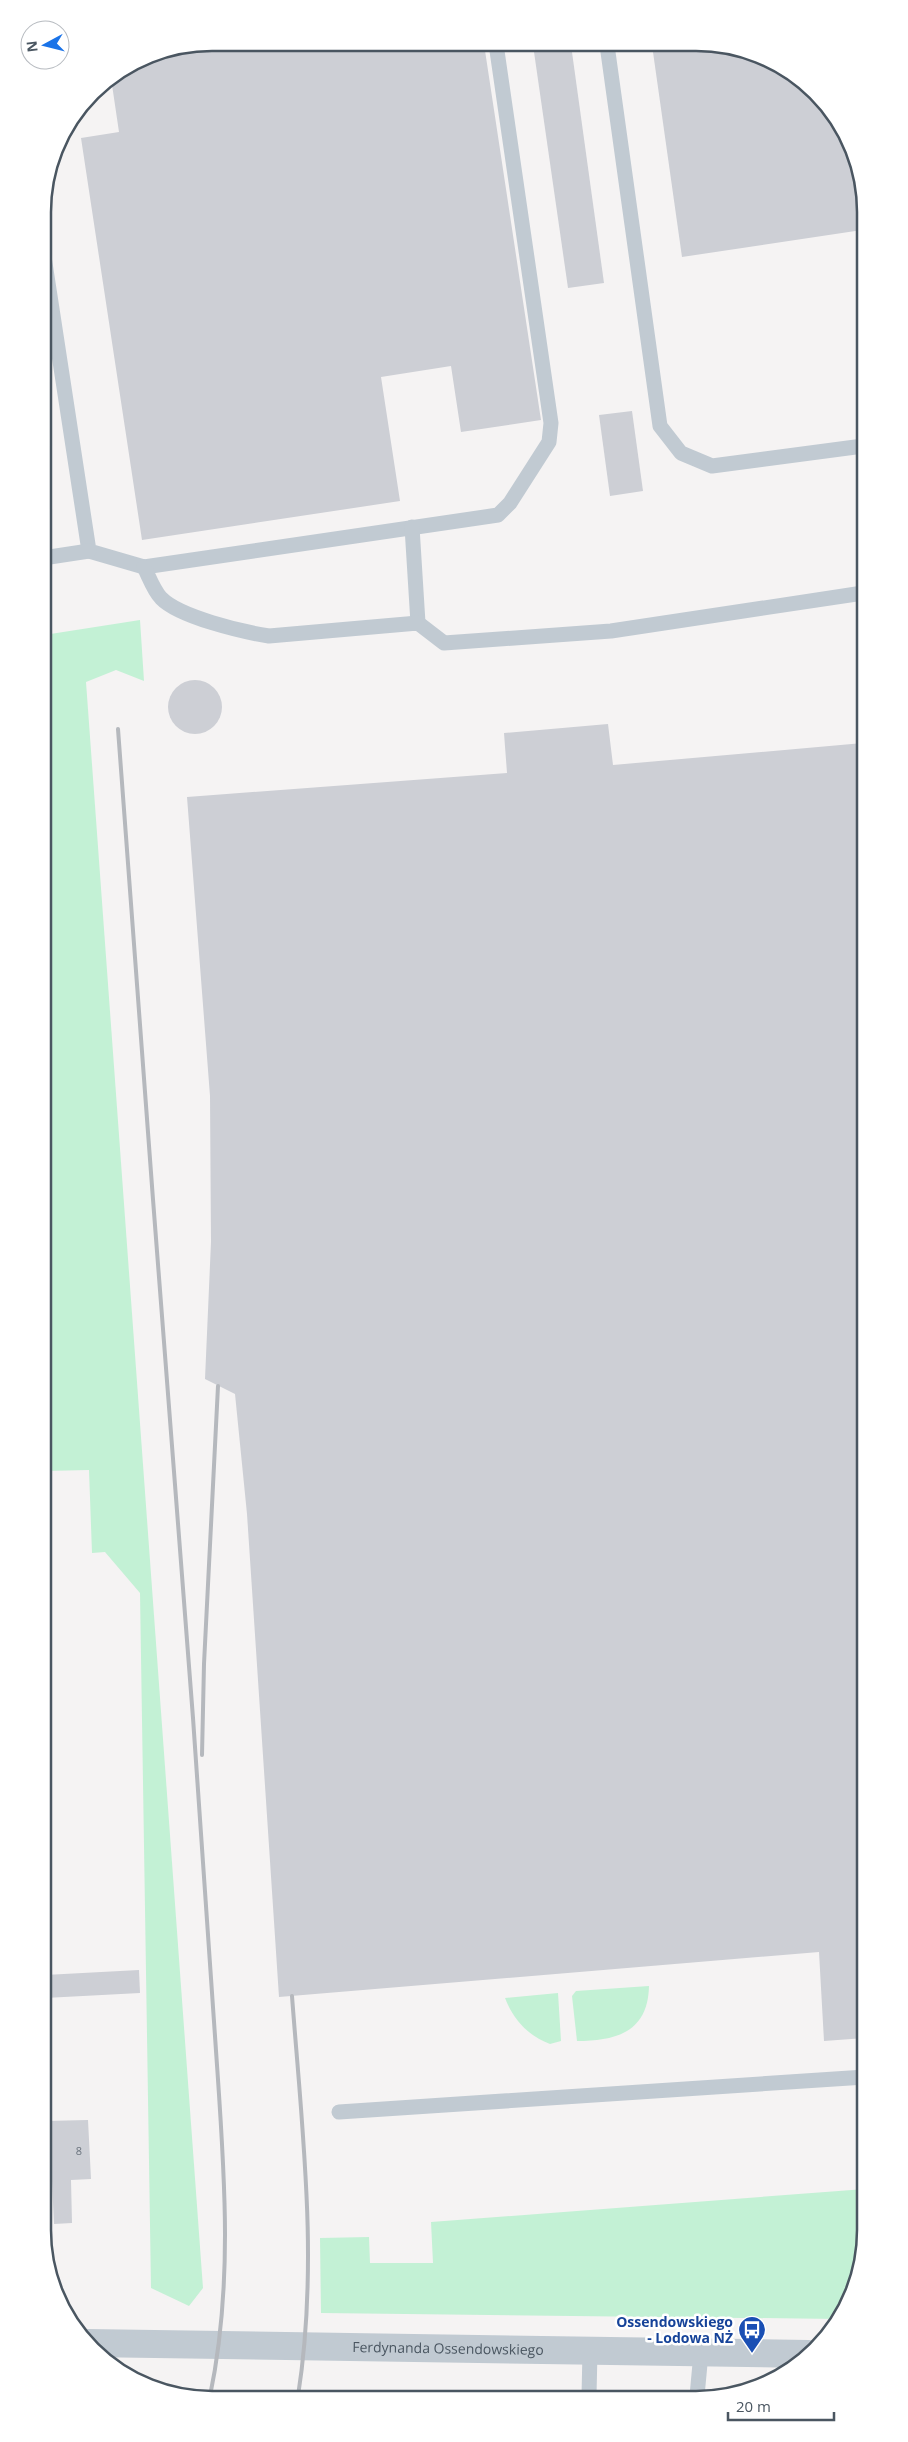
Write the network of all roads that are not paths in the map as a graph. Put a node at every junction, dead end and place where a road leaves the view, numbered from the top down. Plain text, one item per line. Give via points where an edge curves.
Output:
1 (497, 51) edge
2 (608, 51) edge
3 (52, 309) edge
4 (857, 447) edge
5 (412, 527) junction
6 (89, 551) junction
7 (52, 557) edge
8 (144, 568) junction
9 (857, 594) edge
10 (418, 623) junction
11 (856, 2078) edge
12 (338, 2112) dead end
13 (97, 2343) edge
14 (590, 2351) junction
15 (701, 2353) junction
16 (798, 2354) edge
17 (589, 2391) edge
18 (697, 2391) edge

1 - 5 lane via 552,424 549,442 510,503 498,516
2 - 4 lane via 660,426 681,454 712,466
3 - 6 lane
5 - 8 lane
5 - 10 lane
6 - 7 lane
6 - 8 lane
8 - 10 lane via 160,598 193,617 258,634 269,636
9 - 10 lane via 611,631 444,643
11 - 12 lane
13 - 14 street, Ferdynanda Ossendowskiego
14 - 15 street, Ferdynanda Ossendowskiego
14 - 17 lane
15 - 16 street, Ferdynanda Ossendowskiego
15 - 18 lane

